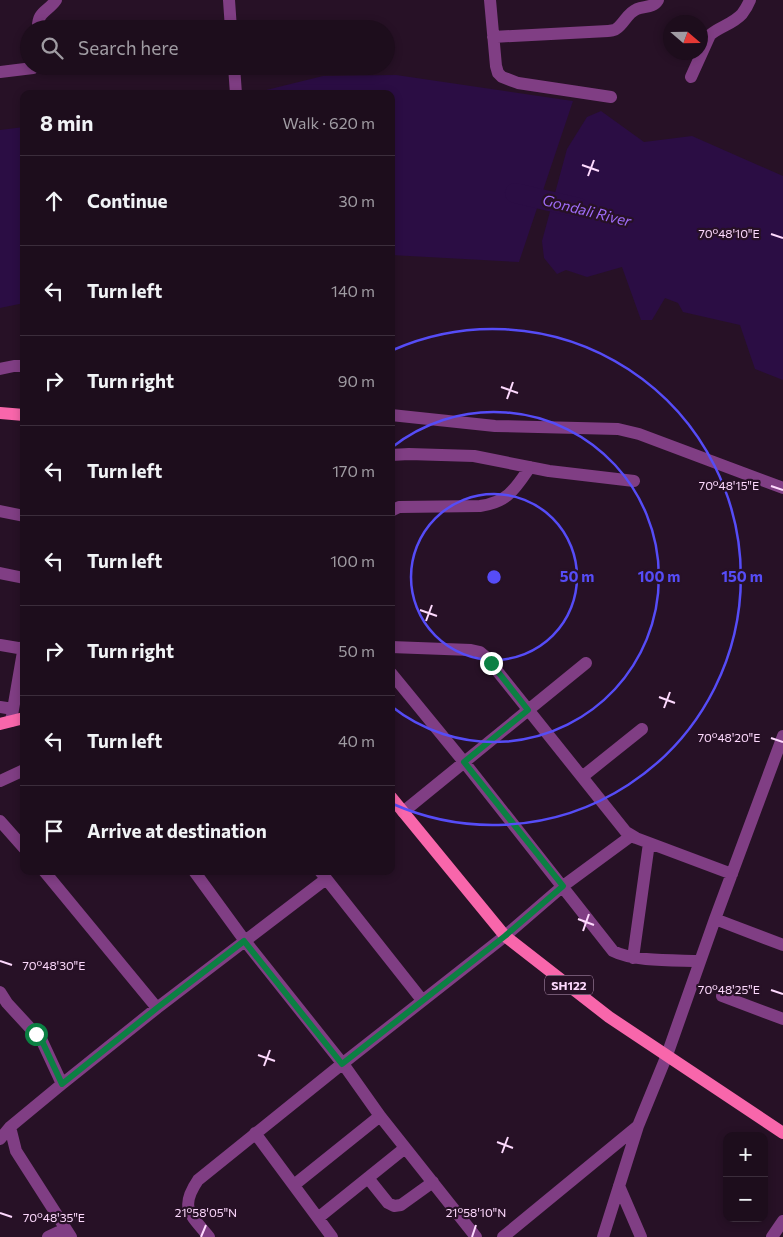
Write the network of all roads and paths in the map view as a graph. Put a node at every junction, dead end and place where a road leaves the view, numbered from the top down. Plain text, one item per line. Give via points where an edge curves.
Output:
1 (56, 0) edge
2 (229, 0) edge
3 (490, 0) edge
4 (658, 0) edge
5 (750, 0) edge
6 (38, 20) edge
7 (230, 20) edge
8 (493, 37) junction
9 (20, 70) edge
10 (0, 72) edge
11 (235, 75) edge
12 (691, 77) dead end
13 (236, 90) edge
14 (611, 97) dead end
15 (20, 366) edge
16 (0, 369) edge
17 (0, 413) edge
18 (20, 415) edge
19 (395, 415) edge
20 (395, 455) edge
21 (530, 468) junction
22 (634, 481) dead end
23 (783, 488) edge
24 (395, 509) edge
25 (0, 511) edge
26 (20, 515) edge
27 (0, 574) edge
28 (20, 577) edge
29 (0, 644) edge
30 (20, 647) edge
31 (395, 647) edge
32 (20, 663) edge
33 (586, 663) dead end
34 (395, 678) edge
35 (528, 710) junction
36 (6, 715) edge
37 (20, 717) edge
38 (642, 729) dead end
39 (783, 736) edge
40 (464, 762) junction
41 (20, 772) edge
42 (582, 777) junction
43 (0, 781) edge
44 (395, 802) edge
45 (403, 812) junction
46 (0, 821) edge
47 (631, 836) junction
48 (649, 843) junction
49 (20, 844) edge
50 (732, 874) junction
51 (47, 875) edge
52 (197, 875) edge
53 (323, 875) edge
54 (563, 886) junction
55 (715, 919) junction
56 (505, 936) junction
57 (244, 941) junction
58 (783, 945) edge
59 (633, 958) junction
60 (700, 961) junction
61 (0, 992) edge
62 (722, 996) dead end
63 (422, 1000) junction
64 (157, 1008) junction
65 (783, 1019) edge
66 (667, 1055) junction
67 (342, 1064) junction
68 (62, 1084) junction
69 (380, 1116) junction
70 (638, 1126) junction
71 (4, 1132) edge
72 (255, 1133) junction
73 (783, 1133) edge
74 (406, 1148) junction
75 (368, 1178) junction
76 (433, 1182) junction
77 (294, 1185) junction
78 (619, 1186) junction
79 (318, 1218) junction
80 (783, 1220) edge
81 (68, 1233) edge
82 (48, 1237) edge
83 (209, 1237) edge
84 (332, 1237) edge
85 (476, 1237) edge
86 (503, 1237) edge
87 (603, 1237) edge
88 (642, 1237) edge
89 (772, 1237) edge

1 - 6 street
2 - 7 street
3 - 8 street
4 - 8 street via 651,6 636,10 616,29 608,31
5 - 12 street via 742,14 710,35
8 - 14 street via 496,66 502,77 518,83
9 - 10 street
11 - 13 street
15 - 16 street
17 - 18 main road
19 - 23 street via 495,426 618,429
20 - 21 street via 465,455
21 - 22 street
21 - 24 street via 516,489 488,505
25 - 26 street
27 - 28 street
29 - 30 street
31 - 35 street via 480,652
32 - 36 street
33 - 35 street
34 - 40 street
35 - 40 street
35 - 42 street
36 - 37 main road
38 - 42 street
39 - 50 street
40 - 45 street
40 - 54 street
41 - 43 street
42 - 47 street
44 - 45 main road, SH122
45 - 56 main road, SH122
46 - 49 street
47 - 48 street
47 - 54 street
48 - 50 street
48 - 59 street
50 - 55 street
51 - 64 street
52 - 57 street
53 - 57 street
53 - 63 street
54 - 56 street
54 - 59 street via 613,951
55 - 58 street
55 - 60 street
56 - 63 street
56 - 66 main road, SH122 via 609,1017
57 - 64 street
57 - 67 street
59 - 60 street
60 - 66 street
61 - 68 street via 42,1041
62 - 65 street
63 - 67 street
64 - 68 street
66 - 70 street
66 - 73 main road, SH122
67 - 69 street
67 - 72 street
68 - 71 street
69 - 74 street
69 - 77 street
70 - 78 street
70 - 86 street
71 - 81 street
72 - 77 street
72 - 83 street via 198,1180 189,1192 187,1204 192,1216
74 - 75 street
74 - 76 street
75 - 76 street via 394,1206 401,1205
75 - 79 street
76 - 85 street
77 - 79 street
78 - 87 street
78 - 88 street
79 - 84 street
80 - 89 street
81 - 82 street

